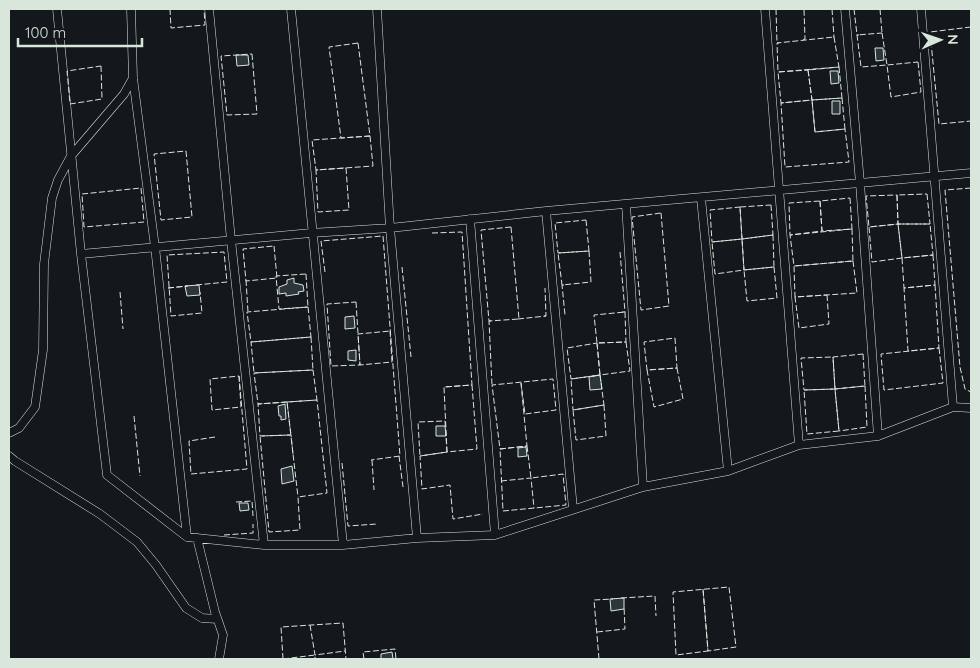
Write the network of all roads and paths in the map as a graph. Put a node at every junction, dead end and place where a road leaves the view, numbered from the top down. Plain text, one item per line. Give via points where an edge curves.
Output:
1 (57, 9) edge
2 (131, 9) edge
3 (209, 9) edge
4 (291, 9) edge
5 (377, 9) edge
6 (765, 9) edge
7 (845, 9) edge
8 (921, 9) edge
9 (133, 78) junction
10 (71, 156) junction
11 (971, 173) edge
12 (934, 177) junction
13 (860, 183) junction
14 (779, 190) junction
15 (701, 198) junction
16 (626, 204) junction
17 (546, 211) junction
18 (470, 219) junction
19 (390, 228) junction
20 (311, 233) junction
21 (231, 240) junction
22 (155, 247) junction
23 (81, 254) junction
24 (953, 407) junction
25 (971, 408) edge
26 (9, 433) edge
27 (878, 436) junction
28 (799, 445) junction
29 (9, 456) edge
30 (728, 471) junction
31 (643, 487) junction
32 (573, 509) junction
33 (495, 535) junction
34 (187, 537) junction
35 (198, 538) junction
36 (417, 538) junction
37 (264, 545) junction
38 (343, 545) junction
39 (217, 619) junction
40 (219, 659) edge

1 - 10 street
2 - 9 street
3 - 21 street
4 - 20 street
5 - 19 street
6 - 14 street
7 - 13 street
8 - 12 street
9 - 10 street via 124,94
9 - 22 street
10 - 23 street
10 - 26 street via 52,198 44,264 43,350 35,407 19,428
11 - 12 street
12 - 13 street
12 - 24 street
13 - 14 street
13 - 27 street
14 - 15 street
14 - 28 street
15 - 16 street
15 - 30 street
16 - 17 street
16 - 31 street
17 - 18 street
17 - 32 street
18 - 19 street
18 - 33 street
19 - 20 street
19 - 36 street
20 - 21 street
20 - 38 street
21 - 22 street
21 - 37 street
22 - 23 street
22 - 34 street
23 - 34 street via 107,475
24 - 25 street
24 - 27 street
27 - 28 street
28 - 30 street
29 - 39 street via 100,514 137,542 186,608 202,618
30 - 31 street
31 - 32 street
32 - 33 street
33 - 36 street
34 - 35 street
35 - 37 street
35 - 39 street
36 - 38 street
37 - 38 street
39 - 40 street via 223,635

